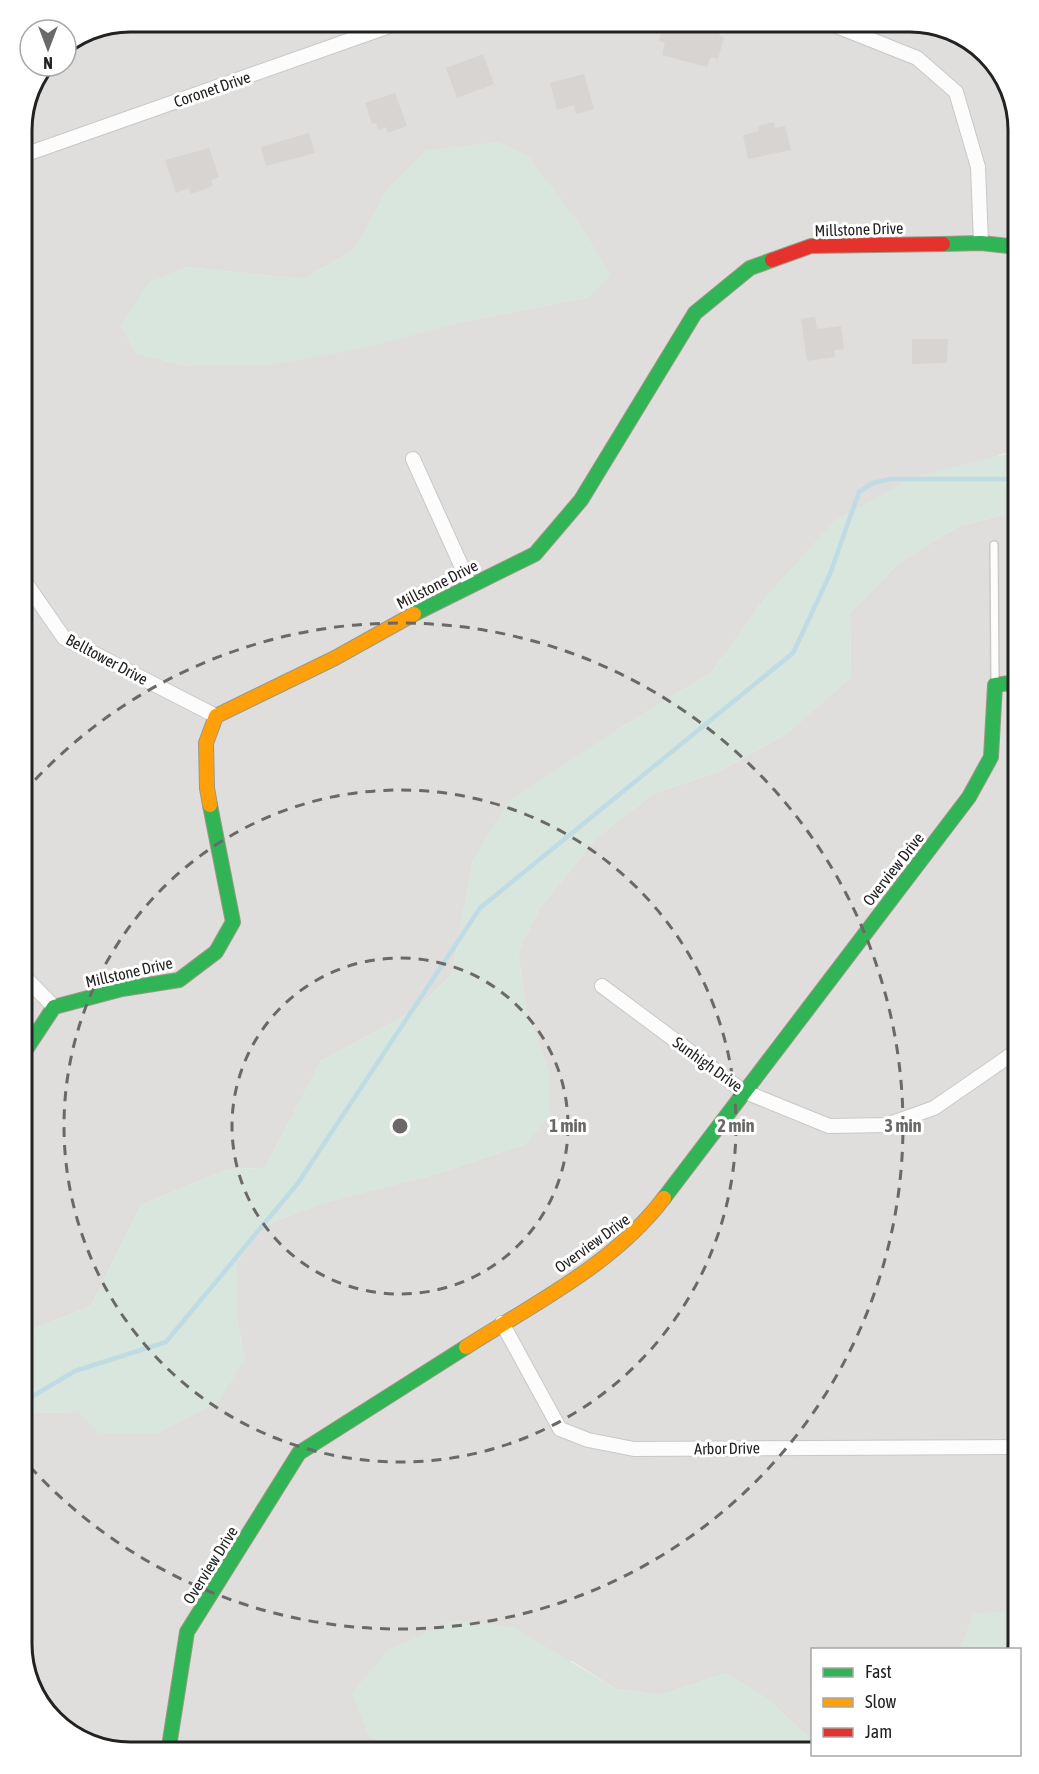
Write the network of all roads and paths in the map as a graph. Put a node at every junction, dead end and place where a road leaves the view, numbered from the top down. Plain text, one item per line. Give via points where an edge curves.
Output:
1 (373, 32) edge
2 (851, 32) edge
3 (32, 152) edge
4 (981, 243) junction
5 (1007, 247) edge
6 (413, 459) dead end
7 (994, 545) dead end
8 (470, 585) junction
9 (32, 592) edge
10 (1007, 683) edge
11 (995, 685) junction
12 (216, 716) junction
13 (32, 984) edge
14 (602, 987) dead end
15 (54, 1007) junction
16 (32, 1040) edge
17 (1007, 1058) edge
18 (743, 1091) junction
19 (502, 1323) junction
20 (1007, 1447) edge
21 (170, 1742) edge

1 - 3 street, Coronet Drive
2 - 4 street via 916,58 956,92 978,167
4 - 5 street, Millstone Drive
4 - 8 street, Millstone Drive via 811,246 750,268 695,314 581,500 535,554
6 - 8 street
7 - 11 lane
8 - 12 street, Millstone Drive
9 - 12 street, Belltower Drive via 63,638
10 - 11 street
11 - 18 street, Overview Drive via 991,757 969,797
12 - 15 street, Millstone Drive via 207,743 207,788 233,922 216,952 180,980 122,989
13 - 15 street
14 - 18 street, Sunhigh Drive
15 - 16 street
17 - 18 street, Sunhigh Drive via 934,1108 886,1125 829,1126
18 - 19 street, Overview Drive via 644,1225 598,1263
19 - 20 street, Arbor Drive via 560,1429 588,1440 634,1449
19 - 21 street, Overview Drive via 299,1453 187,1632

